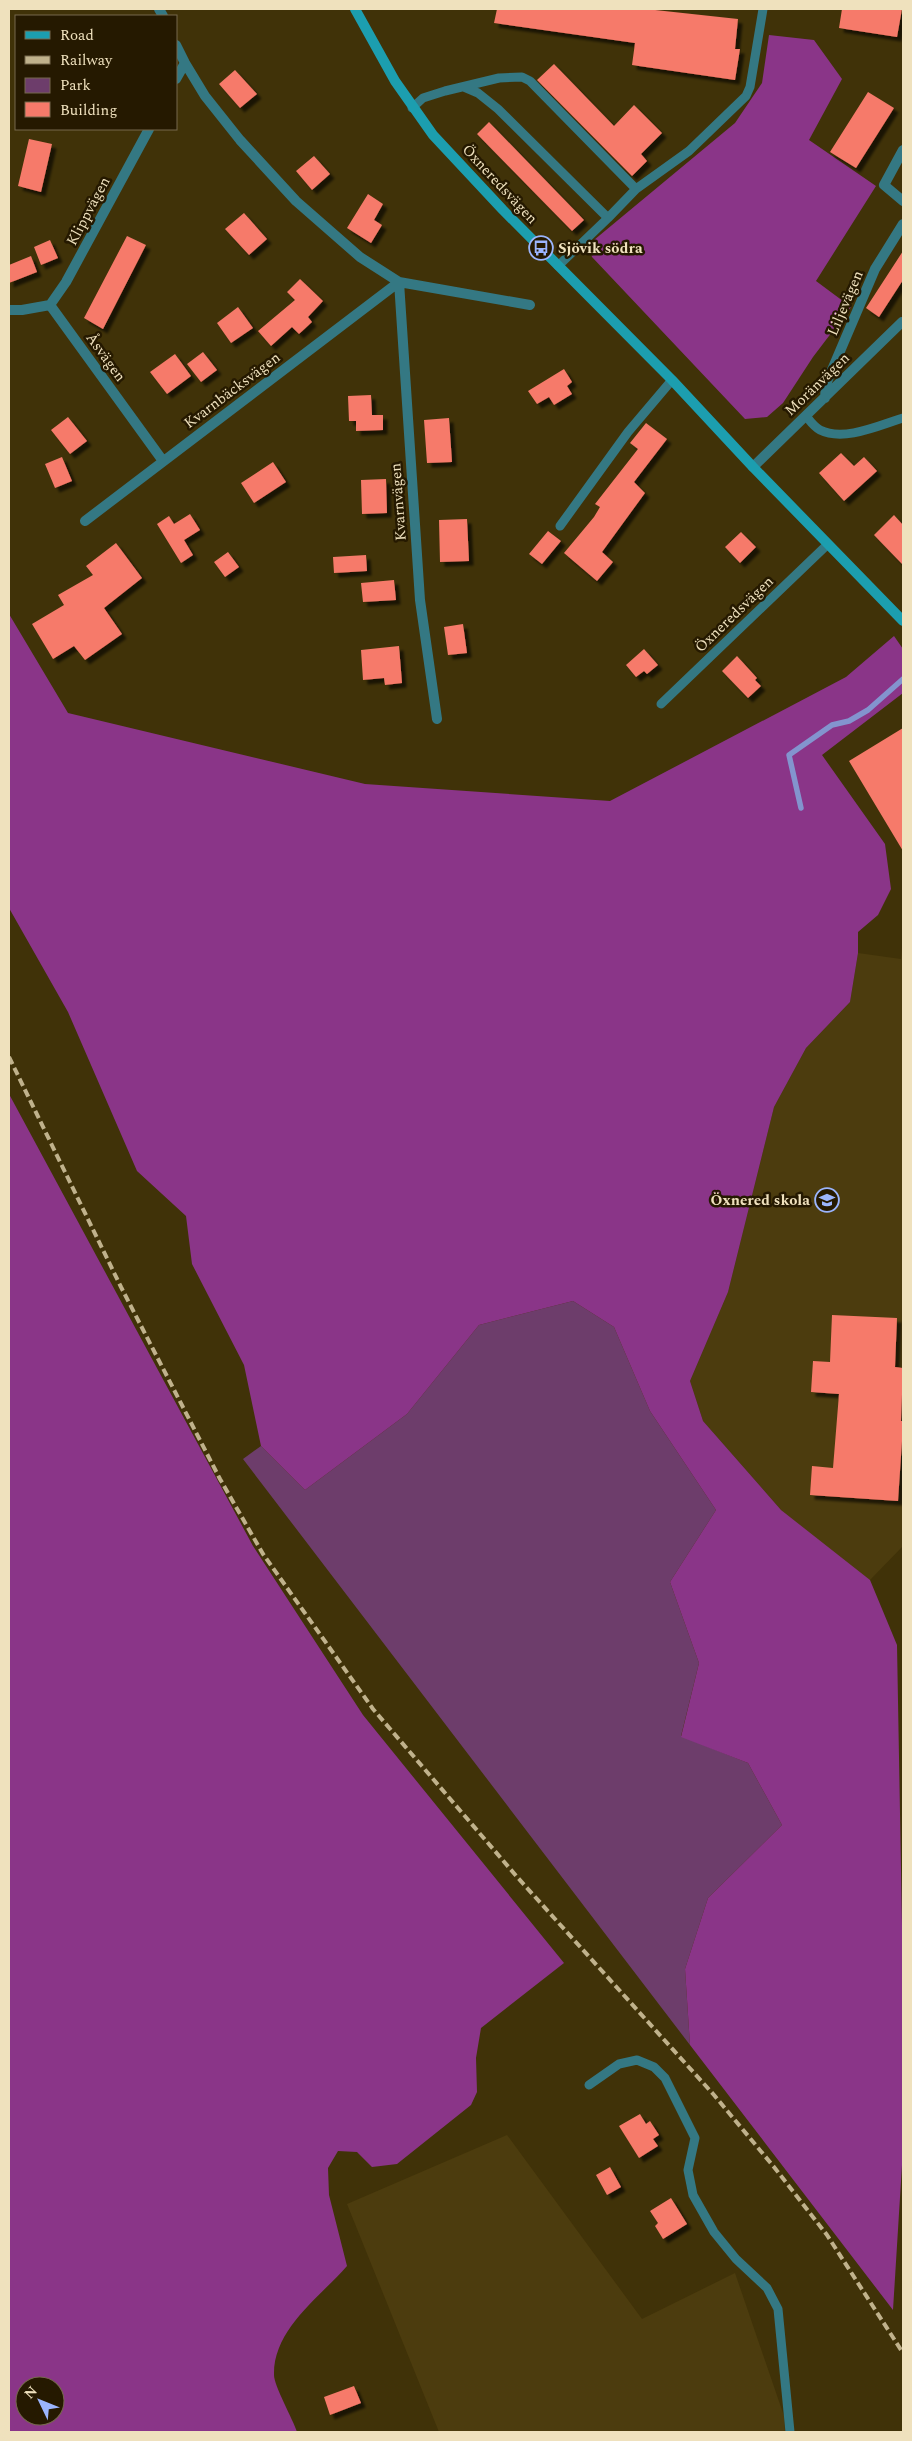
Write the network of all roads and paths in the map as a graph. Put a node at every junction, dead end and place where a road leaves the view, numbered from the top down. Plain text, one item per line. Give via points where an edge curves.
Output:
1 (355, 9) edge
2 (763, 9) edge
3 (178, 50) edge
4 (184, 63) junction
5 (178, 74) edge
6 (464, 87) junction
7 (412, 108) junction
8 (148, 130) edge
9 (903, 150) edge
10 (636, 188) junction
11 (903, 201) edge
12 (608, 218) junction
13 (903, 224) edge
14 (558, 266) junction
15 (398, 282) junction
16 (50, 305) junction
17 (530, 305) dead end
18 (9, 310) edge
19 (902, 322) edge
20 (672, 380) junction
21 (826, 398) junction
22 (806, 416) junction
23 (903, 418) edge
24 (163, 461) junction
25 (753, 467) junction
26 (84, 521) dead end
27 (560, 526) dead end
28 (828, 544) junction
29 (903, 621) edge
30 (661, 704) dead end
31 (437, 719) dead end
32 (589, 2085) dead end
33 (790, 2432) edge

1 - 7 street, Öxneredsvägen
2 - 10 lane via 746,96 689,151
3 - 4 street
4 - 5 street
4 - 15 street via 240,140 296,201 360,257
6 - 7 lane via 423,98
6 - 10 lane via 512,76 530,81
6 - 12 lane via 478,93 498,109
7 - 14 street, Öxneredsvägen via 450,153
8 - 16 street, Klippvägen via 66,282
9 - 11 street via 884,185
10 - 12 lane
12 - 14 lane
13 - 21 street, Liljevägen via 875,270 826,384
14 - 20 street, Öxneredsvägen
15 - 17 street
15 - 24 street, Kvarnbäcksvägen
15 - 31 street, Kvarnvägen via 420,600
16 - 18 street
16 - 24 street, Åsvägen
19 - 21 street, Moränvägen
20 - 25 street, Öxneredsvägen
20 - 27 lane via 628,432
21 - 22 street, Moränvägen
22 - 23 lane via 822,431 832,433 846,433
22 - 25 street, Moränvägen
24 - 26 street, Kvarnbäcksvägen
25 - 28 street, Öxneredsvägen
28 - 29 street, Öxneredsvägen
28 - 30 lane, Öxneredsvägen
32 - 33 lane via 619,2064 637,2060 654,2067 665,2078 695,2138 688,2170 693,2195 714,2232 736,2259 767,2288 778,2309

